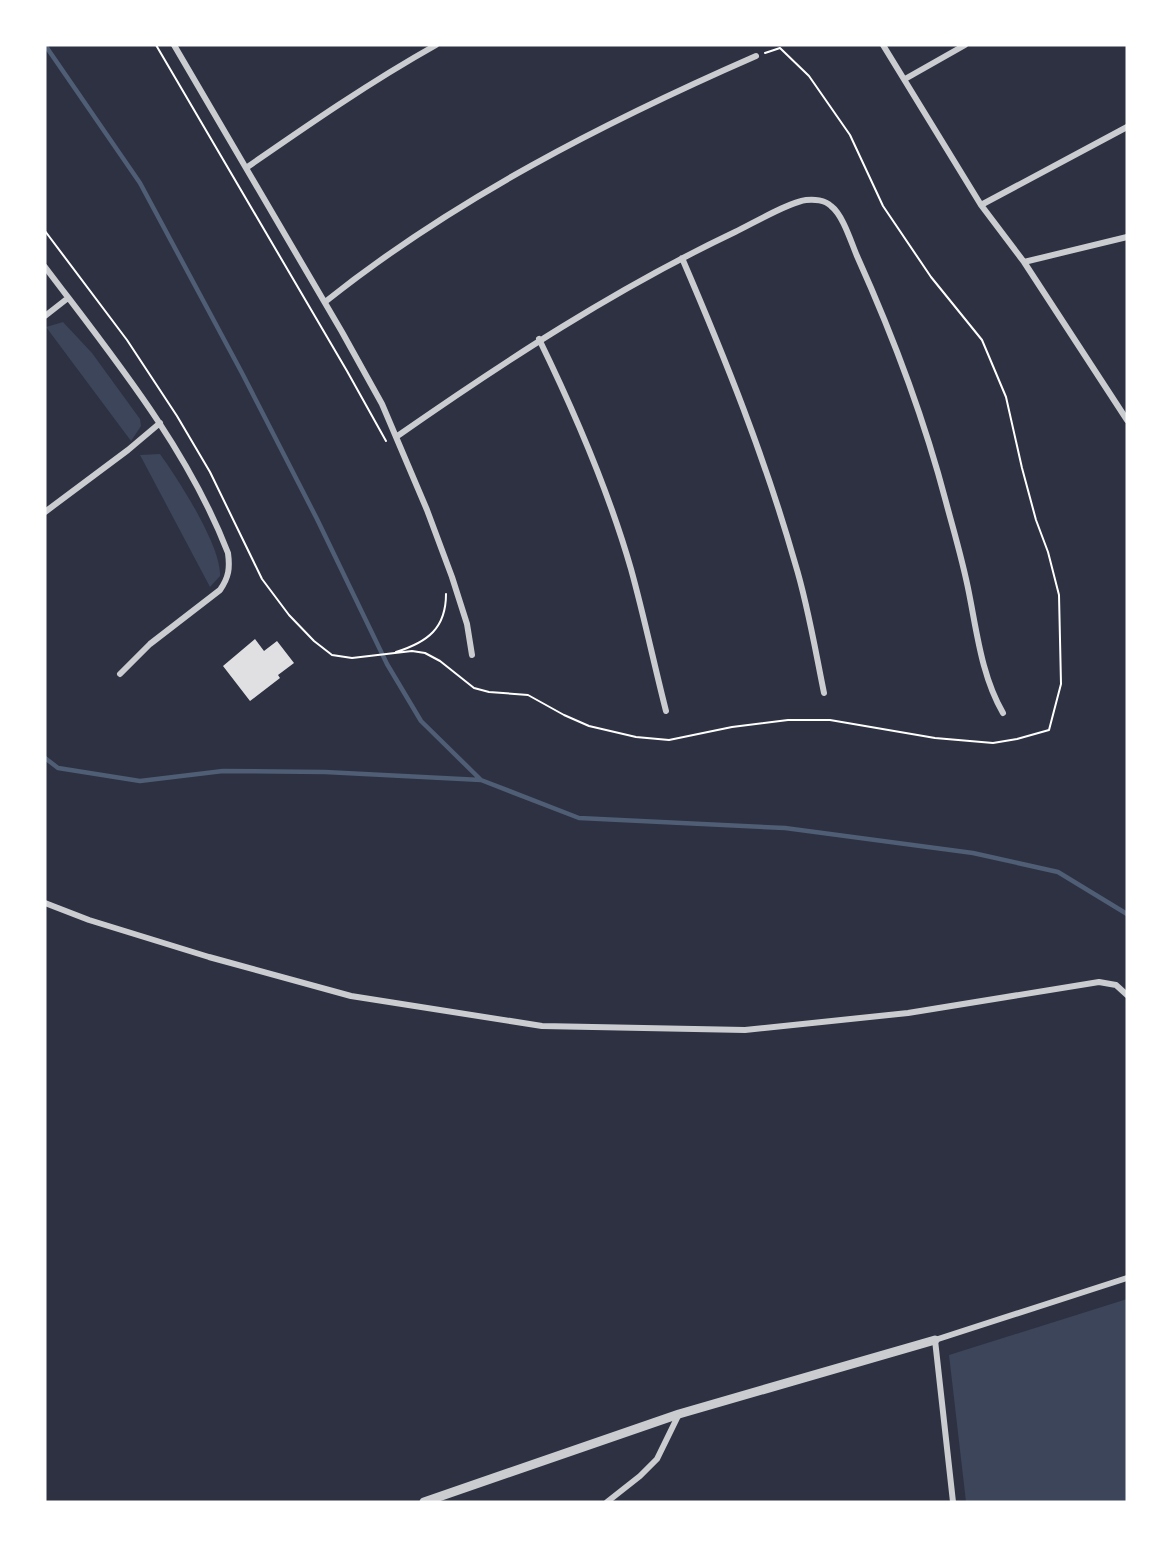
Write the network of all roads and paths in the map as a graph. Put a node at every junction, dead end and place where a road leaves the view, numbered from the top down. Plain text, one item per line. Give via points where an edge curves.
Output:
1 (156, 45) edge
2 (174, 45) edge
3 (436, 45) edge
4 (883, 45) edge
5 (965, 45) edge
6 (756, 56) joint
7 (905, 79) junction
8 (1127, 127) edge
9 (246, 168) junction
10 (981, 205) junction
11 (45, 231) edge
12 (1127, 237) edge
13 (682, 258) junction
14 (1024, 262) junction
15 (45, 267) edge
16 (68, 298) junction
17 (325, 302) junction
18 (45, 316) edge
19 (539, 339) junction
20 (1127, 420) edge
21 (160, 423) junction
22 (396, 437) junction
23 (391, 450) dead end
24 (45, 512) edge
25 (444, 585) dead end
26 (391, 654) junction
27 (472, 655) dead end
28 (120, 674) dead end
29 (824, 693) dead end
30 (666, 711) dead end
31 (1003, 713) dead end
32 (45, 903) edge
33 (1127, 995) edge
34 (1127, 1278) edge
35 (935, 1340) junction
36 (679, 1414) junction
37 (424, 1502) edge
38 (607, 1502) edge
39 (953, 1502) edge

1 - 23 path
2 - 9 street
3 - 9 street via 328,111
4 - 7 street
5 - 7 street
6 - 17 street via 682,88 535,164 377,262
6 - 26 path via 780,48 809,76 850,135 883,206 931,277 982,340 1006,397 1059,595 1061,684 1049,730 993,743 830,720 788,720 669,740 636,737 589,726 528,695 474,688 425,653
7 - 10 street
8 - 10 street
9 - 17 street
10 - 14 street
11 - 26 path via 127,340 177,416 210,472 261,579 289,615 332,655 352,658
12 - 14 street
13 - 19 street
13 - 29 street via 746,412 775,496 796,566
13 - 31 street via 802,201 823,201 837,213 874,293 920,414 965,572 984,664
14 - 20 street
15 - 16 street
16 - 18 street
16 - 21 street
17 - 22 street
19 - 22 street
19 - 30 street via 582,432 611,509 630,567
21 - 24 street
21 - 28 street via 221,536 230,568 220,590 150,644
22 - 27 street via 452,577
25 - 26 path via 446,611 441,623 411,648
32 - 33 street via 209,957 351,996 542,1026 745,1029 908,1012 1099,982 1116,985
34 - 35 street
35 - 36 street
35 - 39 street
36 - 37 street
36 - 38 street via 657,1459

